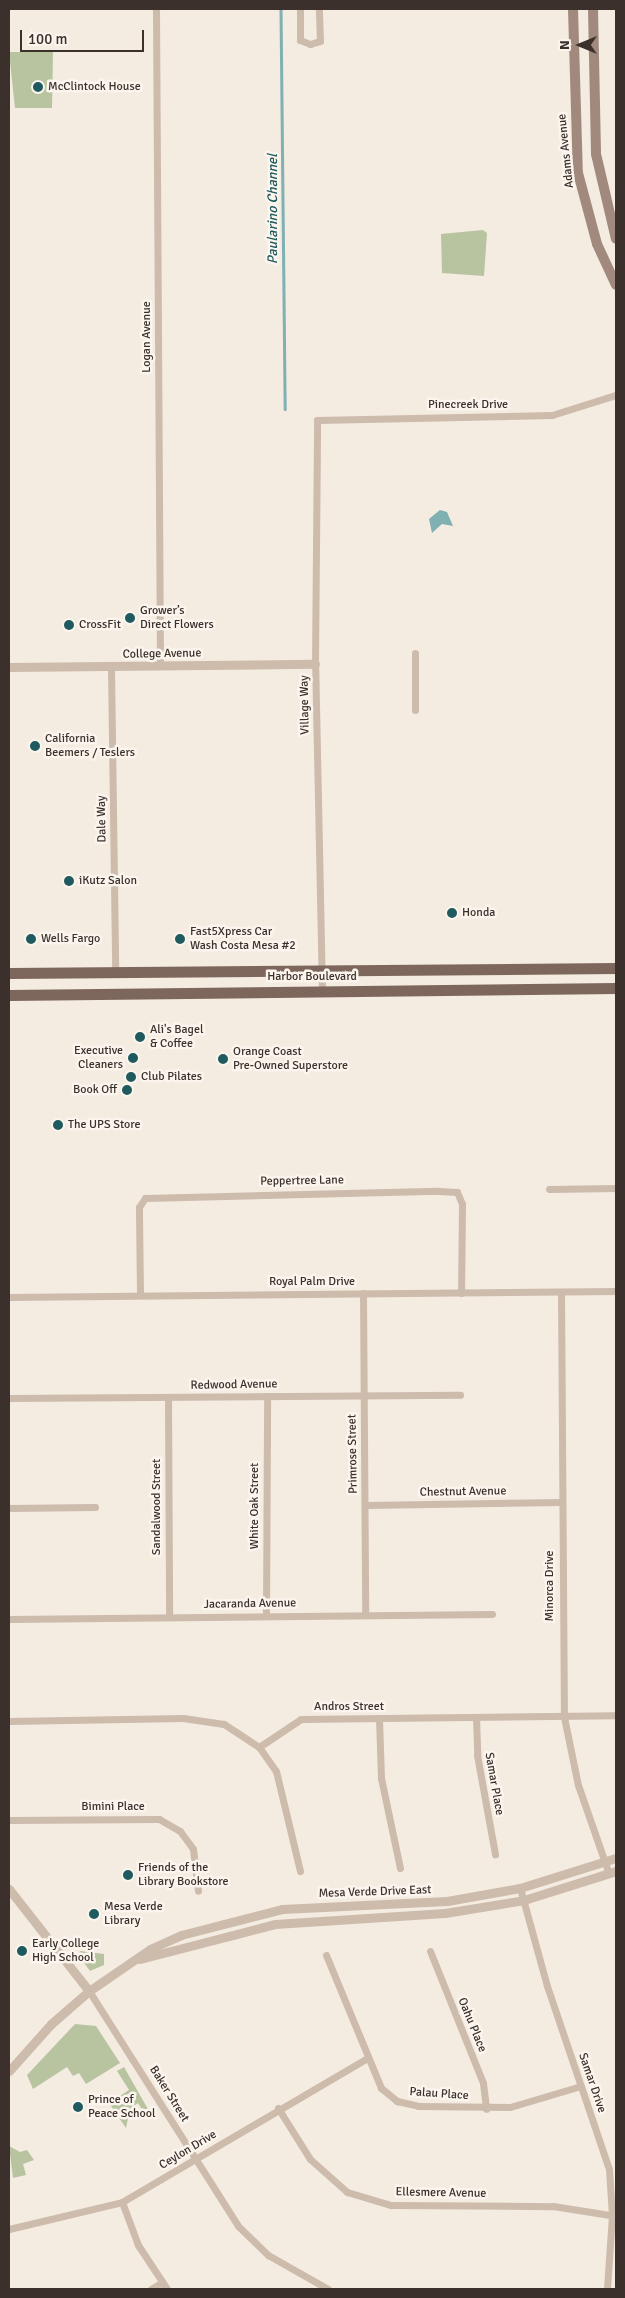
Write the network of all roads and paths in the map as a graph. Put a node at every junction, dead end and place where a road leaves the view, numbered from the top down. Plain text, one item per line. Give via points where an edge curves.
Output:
1 (156, 9) edge
2 (300, 9) edge
3 (319, 9) edge
4 (573, 9) edge
5 (593, 9) edge
6 (616, 238) edge
7 (616, 285) edge
8 (616, 395) edge
9 (317, 420) joint
10 (415, 653) dead end
11 (315, 664) junction
12 (160, 666) junction
13 (9, 667) edge
14 (111, 667) junction
15 (415, 710) dead end
16 (616, 968) edge
17 (322, 970) junction
18 (9, 972) edge
19 (115, 972) junction
20 (616, 988) edge
21 (322, 991) junction
22 (9, 995) edge
23 (616, 1188) edge
24 (549, 1189) dead end
25 (616, 1291) edge
26 (561, 1292) junction
27 (363, 1293) junction
28 (462, 1293) junction
29 (140, 1294) junction
30 (9, 1297) edge
31 (363, 1394) junction
32 (460, 1395) dead end
33 (266, 1396) junction
34 (168, 1397) junction
35 (9, 1398) edge
36 (561, 1502) junction
37 (366, 1505) junction
38 (95, 1507) dead end
39 (9, 1508) edge
40 (365, 1613) junction
41 (492, 1614) dead end
42 (266, 1615) junction
43 (168, 1616) junction
44 (9, 1619) edge
45 (616, 1715) edge
46 (476, 1717) junction
47 (564, 1717) junction
48 (379, 1718) junction
49 (9, 1721) edge
50 (259, 1747) junction
51 (9, 1820) edge
52 (495, 1854) dead end
53 (616, 1858) edge
54 (605, 1863) junction
55 (400, 1868) dead end
56 (300, 1871) dead end
57 (612, 1872) edge
58 (520, 1888) junction
59 (9, 1889) edge
60 (198, 1891) dead end
61 (524, 1900) junction
62 (430, 1951) dead end
63 (326, 1955) dead end
64 (140, 1959) junction
65 (89, 1991) junction
66 (366, 2058) junction
67 (9, 2071) edge
68 (581, 2086) junction
69 (278, 2108) junction
70 (486, 2108) junction
71 (195, 2159) junction
72 (122, 2202) junction
73 (614, 2216) edge
74 (9, 2229) edge
75 (161, 2282) junction
76 (151, 2289) edge
77 (167, 2289) edge
78 (328, 2289) edge
79 (607, 2289) edge

1 - 12 street, Logan Avenue
2 - 3 street via 300,40 310,44 320,41
4 - 7 main road, Adams Avenue via 578,173 597,244
5 - 6 main road via 596,154
8 - 9 street, Pinecreek Drive via 552,415
9 - 11 street, Village Way
10 - 15 street
11 - 12 street, College Avenue
11 - 17 street, Village Way
12 - 14 street, College Avenue
13 - 14 street, College Avenue
14 - 19 street, Dale Way
16 - 17 main road, Harbor Boulevard
17 - 19 main road, Harbor Boulevard
17 - 21 street, Village Way
18 - 19 main road, Harbor Boulevard
20 - 21 main road, Harbor Boulevard
21 - 22 main road, Harbor Boulevard
23 - 24 street
25 - 26 street, Royal Palm Drive
26 - 28 street, Royal Palm Drive
26 - 36 street, Minorca Drive
27 - 28 street, Royal Palm Drive
27 - 29 street, Royal Palm Drive
27 - 31 street, Primrose Street
28 - 29 street, Peppertree Lane via 462,1204 457,1192 438,1190 144,1198 139,1207
29 - 30 street, Royal Palm Drive
31 - 32 street, Redwood Avenue
31 - 33 street, Redwood Avenue
31 - 37 street, Primrose Street
33 - 34 street, Redwood Avenue
33 - 42 street, White Oak Street
34 - 35 street, Redwood Avenue
34 - 43 street, Sandalwood Street
36 - 37 street, Chestnut Avenue
36 - 47 street, Minorca Drive
37 - 40 street, Primrose Street
38 - 39 street
40 - 41 street, Jacaranda Avenue
40 - 42 street, Jacaranda Avenue
42 - 43 street, Jacaranda Avenue
43 - 44 street, Jacaranda Avenue
45 - 47 street, Andros Street
46 - 47 street, Andros Street
46 - 48 street, Andros Street
46 - 52 street, Samar Place via 477,1755
47 - 54 street, Minorca Drive via 578,1785
48 - 50 street, Andros Street via 301,1719
48 - 55 street via 381,1778
49 - 50 street via 183,1718 224,1724
50 - 56 street via 276,1772
51 - 60 street, Bimini Place via 159,1819 180,1830 193,1848
53 - 54 street, Mesa Verde Drive East
54 - 57 street, Minorca Drive
54 - 58 street, Mesa Verde Drive East
57 - 61 street, Mesa Verde Drive East
58 - 61 street, Samar Drive
58 - 64 street, Mesa Verde Drive East via 447,1901 282,1909 181,1935
59 - 65 street, Baker Street
61 - 64 street, Mesa Verde Drive East via 445,1913 275,1924
61 - 68 street, Samar Drive
62 - 70 street, Oahu Place via 483,2083
63 - 66 street, Palau Place
64 - 65 street, Mesa Verde Drive East
65 - 67 street, Mesa Verde Drive East via 51,2024
65 - 71 street, Baker Street
66 - 69 street, Ceylon Drive
66 - 70 street, Palau Place via 381,2088 397,2101
68 - 70 street, Palau Place via 510,2107
68 - 73 street, Samar Drive via 609,2169
69 - 71 street, Ceylon Drive
69 - 73 street, Ellesmere Avenue via 310,2159 347,2192 391,2204 553,2206
71 - 72 street, Ceylon Drive
71 - 78 street, Baker Street via 238,2226 301,2277
72 - 74 street, Ceylon Drive
72 - 75 street via 138,2245
73 - 79 street, Samar Drive
75 - 76 street
75 - 77 street

